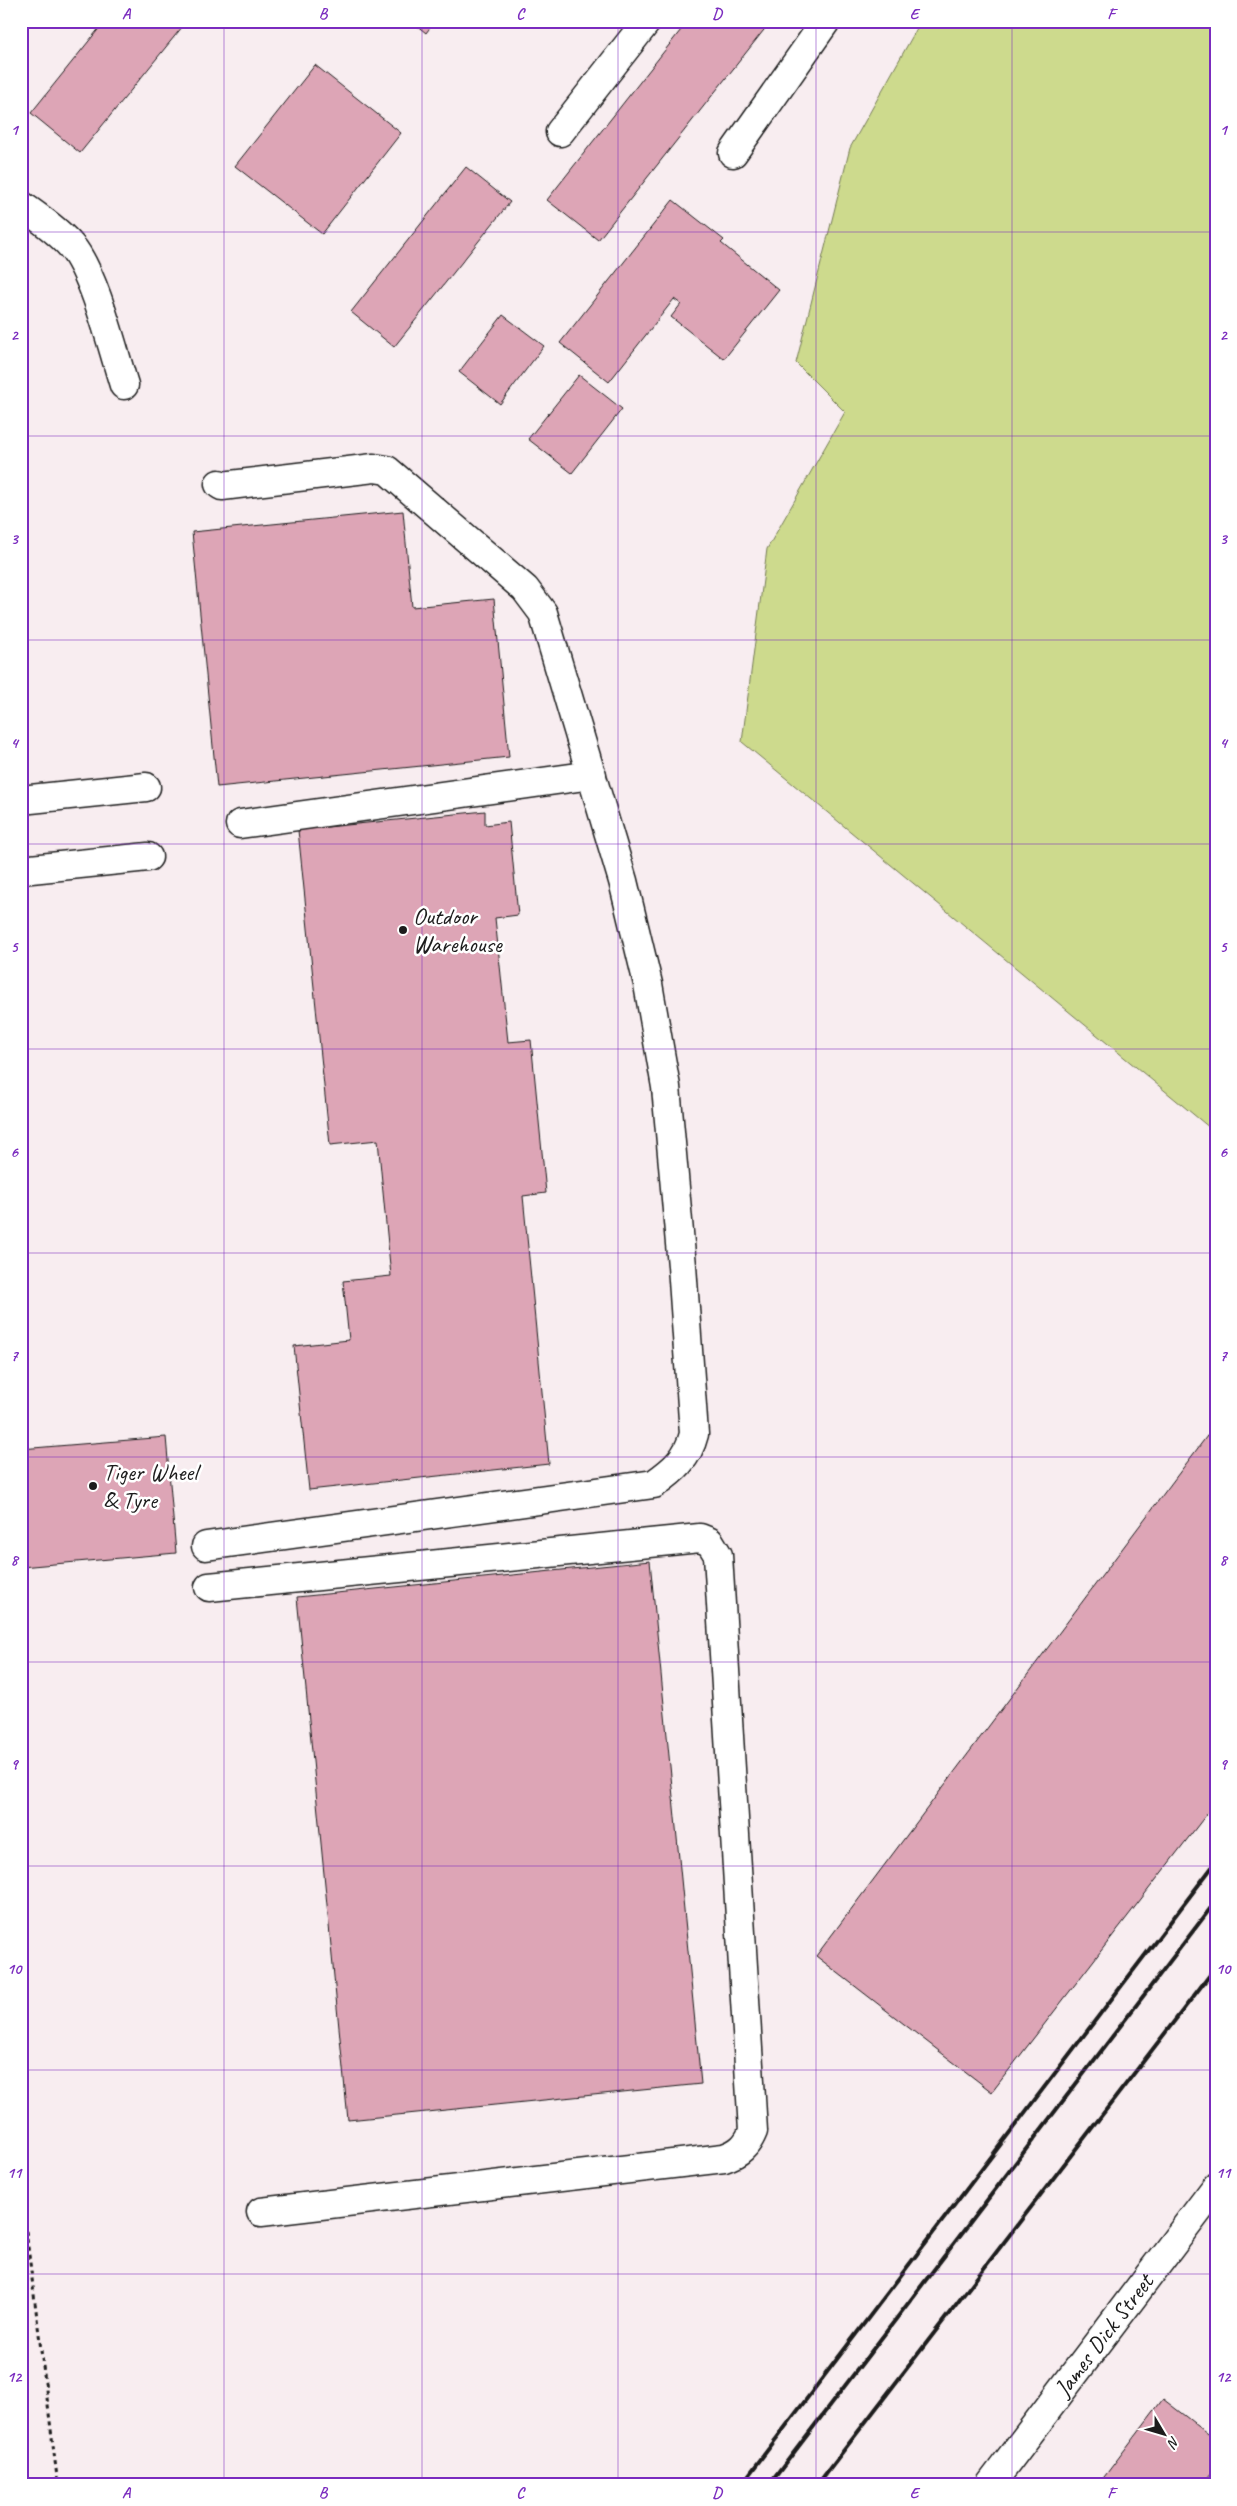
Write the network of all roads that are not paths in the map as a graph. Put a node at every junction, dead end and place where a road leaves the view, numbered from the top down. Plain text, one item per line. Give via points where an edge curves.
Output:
1 (646, 21) edge
2 (826, 21) edge
3 (560, 132) dead end
4 (734, 153) dead end
5 (21, 205) edge
6 (124, 385) dead end
7 (219, 484) dead end
8 (592, 775) junction
9 (146, 787) dead end
10 (21, 800) edge
11 (240, 824) dead end
12 (148, 857) dead end
13 (21, 870) edge
14 (206, 1546) dead end
15 (209, 1587) dead end
16 (1216, 2188) edge
17 (261, 2212) dead end
18 (990, 2485) edge

1 - 3 street
2 - 4 street
5 - 6 street via 53,228 72,248 86,270
7 - 8 street via 374,468 390,472 525,589 538,605 546,621
8 - 11 street
8 - 14 street via 623,881 648,984 666,1087 694,1434 686,1455 672,1472 654,1484
9 - 10 street
12 - 13 street
15 - 17 street via 700,1538 710,1542 718,1555 753,2131 745,2146 724,2158
16 - 18 street, James Dick Street

